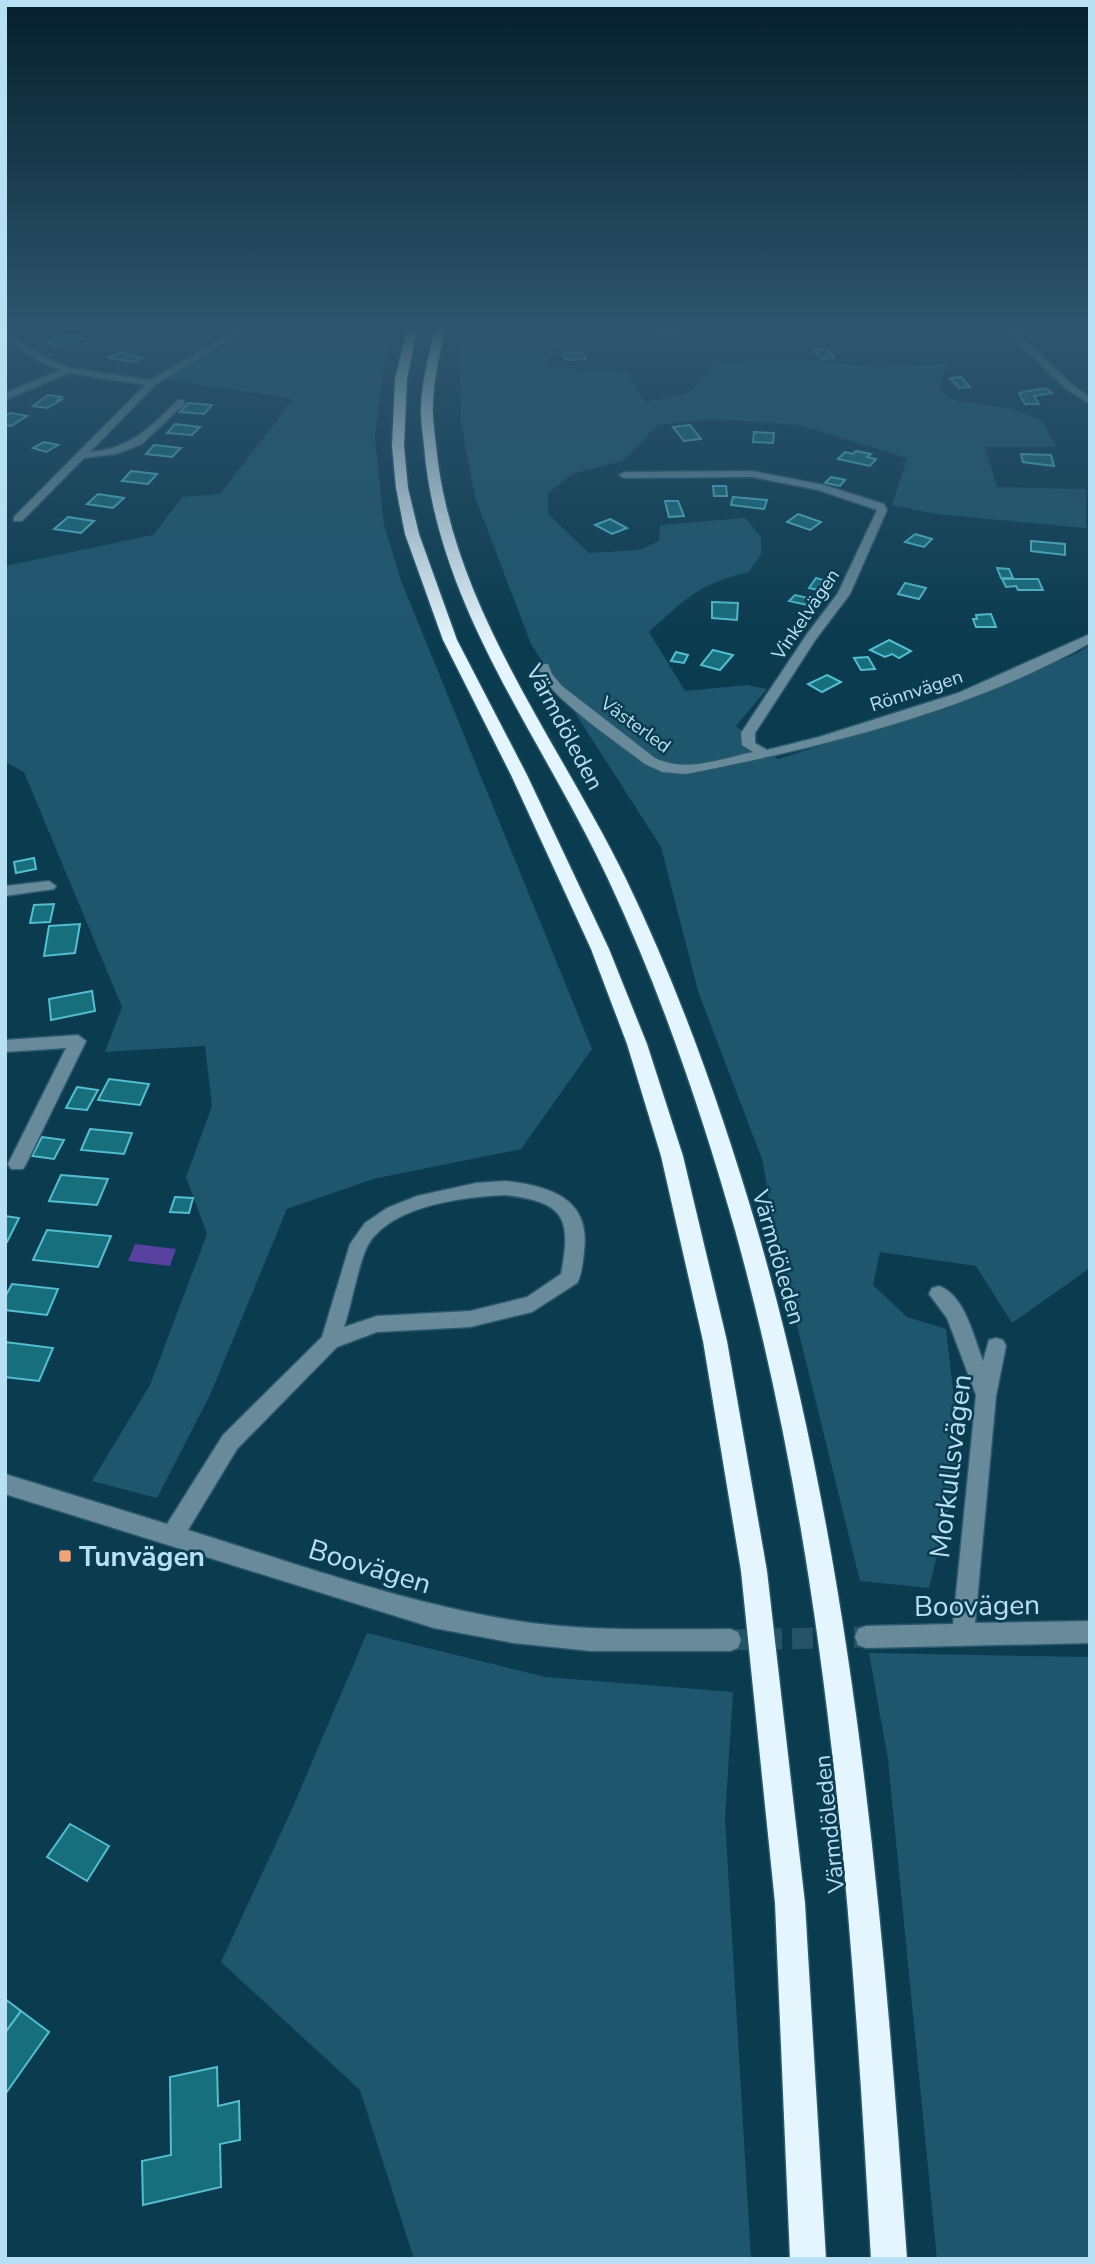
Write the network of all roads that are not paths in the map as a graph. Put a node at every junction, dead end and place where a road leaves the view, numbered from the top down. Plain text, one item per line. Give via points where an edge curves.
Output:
1 (105, 432) edge
2 (151, 432) edge
3 (399, 432) edge
4 (428, 432) edge
5 (83, 455) junction
6 (624, 475) dead end
7 (18, 519) dead end
8 (1090, 638) edge
9 (544, 667) dead end
10 (765, 754) junction
11 (49, 886) dead end
12 (5, 891) edge
13 (5, 1046) edge
14 (18, 1164) dead end
15 (939, 1294) dead end
16 (330, 1341) junction
17 (996, 1346) dead end
18 (986, 1396) junction
19 (5, 1484) edge
20 (172, 1536) junction
21 (1090, 1632) edge
22 (963, 1634) junction
23 (866, 1637) tunnel mouth
24 (730, 1640) tunnel mouth
25 (807, 2259) edge
26 (889, 2259) edge

1 - 5 street
2 - 5 street via 139,444
3 - 25 highway, Värmdöleden via 402,488 412,534 450,640 600,949 637,1044 671,1156 715,1341 754,1571 790,1903
4 - 26 highway, Värmdöleden via 433,479 454,562 495,653 645,939 694,1069 778,1347 813,1518 845,1724 870,1969
5 - 7 street
6 - 10 street, Vinkelvägen via 752,474 820,487 880,506 844,594 748,733 749,745
8 - 10 street, Rönnvägen via 962,696
9 - 10 street, Västerled via 558,689 657,766 686,770
11 - 12 street
13 - 14 street via 78,1041
15 - 18 street via 955,1314
16 - 16 street via 360,1242 377,1224 400,1211 451,1193 492,1188 551,1198 570,1215 576,1243 570,1278 532,1304 470,1319 377,1324
16 - 20 street via 230,1442
17 - 18 street, Morkullsvägen
18 - 22 street, Morkullsvägen
19 - 20 street, Boovägen
20 - 24 street, Boovägen via 433,1617 591,1640
21 - 22 street, Boovägen
22 - 23 street, Boovägen

